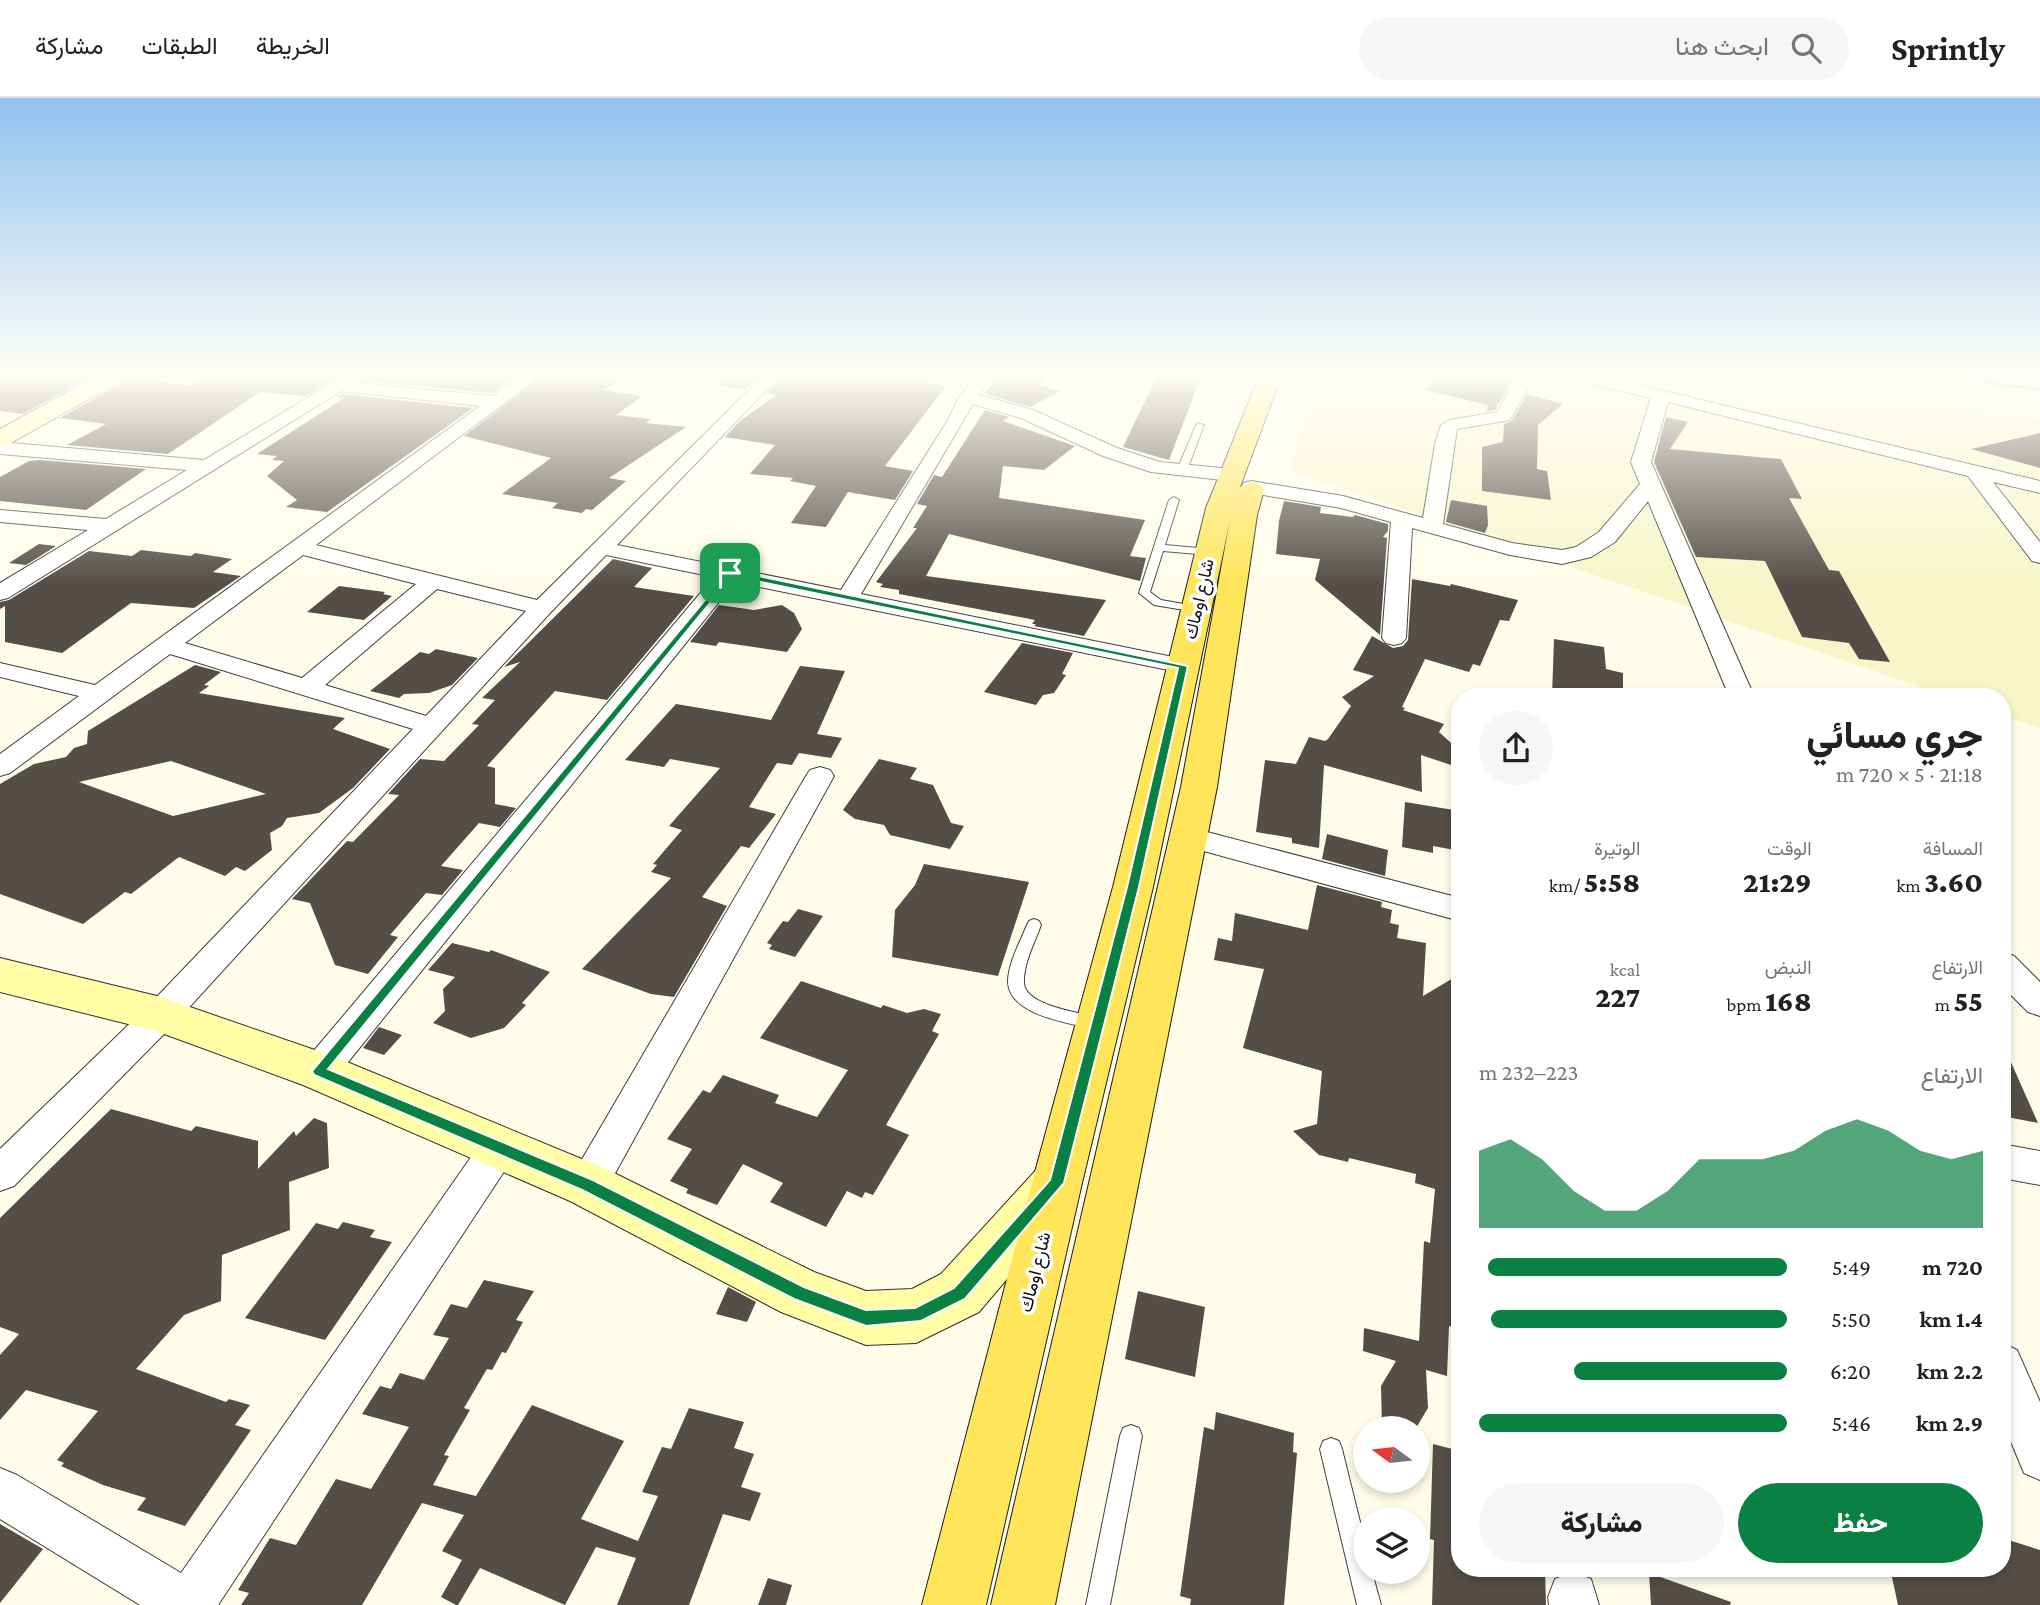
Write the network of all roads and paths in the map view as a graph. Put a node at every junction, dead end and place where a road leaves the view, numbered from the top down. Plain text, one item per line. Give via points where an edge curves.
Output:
1 (242, 444) edge
2 (440, 444) edge
3 (704, 444) edge
4 (942, 444) edge
5 (1093, 444) edge
6 (1192, 444) edge
7 (1251, 444) edge
8 (1266, 444) edge
9 (1444, 444) edge
10 (1646, 444) edge
11 (1865, 444) edge
12 (0, 448) edge
13 (207, 466) junction
14 (1182, 470) junction
15 (1975, 471) junction
16 (1241, 481) junction
17 (1650, 485) junction
18 (2040, 487) edge
19 (1174, 500) dead end
20 (0, 516) edge
21 (1402, 519) junction
22 (108, 526) junction
23 (1432, 527) junction
24 (1157, 547) junction
25 (300, 548) junction
26 (602, 548) junction
27 (1209, 552) junction
28 (2040, 556) edge
29 (730, 573) junction
30 (434, 580) junction
31 (0, 593) edge
32 (848, 597) junction
33 (542, 608) junction
34 (1197, 609) junction
35 (1394, 638) dead end
36 (167, 645) junction
37 (1184, 666) junction
38 (0, 670) edge
39 (306, 688) junction
40 (1739, 688) edge
41 (101, 694) junction
42 (431, 726) junction
43 (0, 766) edge
44 (820, 776) dead end
45 (1157, 781) junction
46 (1199, 787) junction
47 (1188, 837) junction
48 (1451, 908) edge
49 (1034, 925) dead end
50 (2011, 974) edge
51 (0, 975) edge
52 (2040, 1003) edge
53 (161, 1015) junction
54 (1098, 1024) junction
55 (319, 1071) junction
56 (498, 1149) junction
57 (2011, 1163) edge
58 (2040, 1168) edge
59 (0, 1174) edge
60 (1057, 1183) junction
61 (587, 1185) junction
62 (2011, 1388) edge
63 (1131, 1436) dead end
64 (1331, 1449) dead end
65 (2040, 1457) edge
66 (0, 1492) edge
67 (188, 1605) edge
68 (954, 1605) edge
69 (1023, 1605) edge
70 (1098, 1605) edge
71 (1369, 1605) edge

1 - 13 street
2 - 25 street
3 - 26 street
4 - 32 street
5 - 14 street via 1158,468
6 - 14 lane
7 - 16 main road, شارع اوماك
8 - 16 main road, شارع اوماك
9 - 23 street
10 - 17 street via 1641,462
11 - 15 street
12 - 13 street
13 - 22 street
14 - 16 street
15 - 18 street
15 - 28 street
16 - 21 street
16 - 27 main road, شارع اوماك via 1219,508
16 - 46 main road, شارع اوماك via 1244,515
17 - 23 street via 1606,537 1583,552 1562,557 1510,549
17 - 40 street
19 - 24 lane
20 - 22 street
21 - 23 street
21 - 35 street
22 - 31 street
24 - 27 lane
24 - 34 lane via 1144,593 1158,603
25 - 30 street
25 - 36 street
26 - 29 street
26 - 33 street
27 - 34 main road, شارع اوماك
29 - 32 street
29 - 55 street
30 - 33 street
30 - 39 street
32 - 37 street
33 - 42 street
34 - 37 main road, شارع اوماك
36 - 39 street
36 - 41 street
37 - 45 main road, شارع اوماك
38 - 41 street
39 - 42 street
41 - 43 street
42 - 53 street
44 - 61 street
45 - 46 main road
45 - 54 main road, شارع اوماك
46 - 47 main road, شارع اوماك
47 - 48 street
47 - 69 main road, شارع اوماك
49 - 54 lane via 1016,983 1018,995 1031,1005
50 - 52 street
51 - 53 street
53 - 55 street
53 - 59 street
54 - 60 main road, شارع اوماك
55 - 56 street
56 - 61 street
56 - 67 street
57 - 58 street
60 - 61 street via 960,1293 916,1316 866,1318 800,1293
60 - 68 main road, شارع اوماك
62 - 65 street
63 - 70 lane
64 - 71 lane
66 - 67 street

